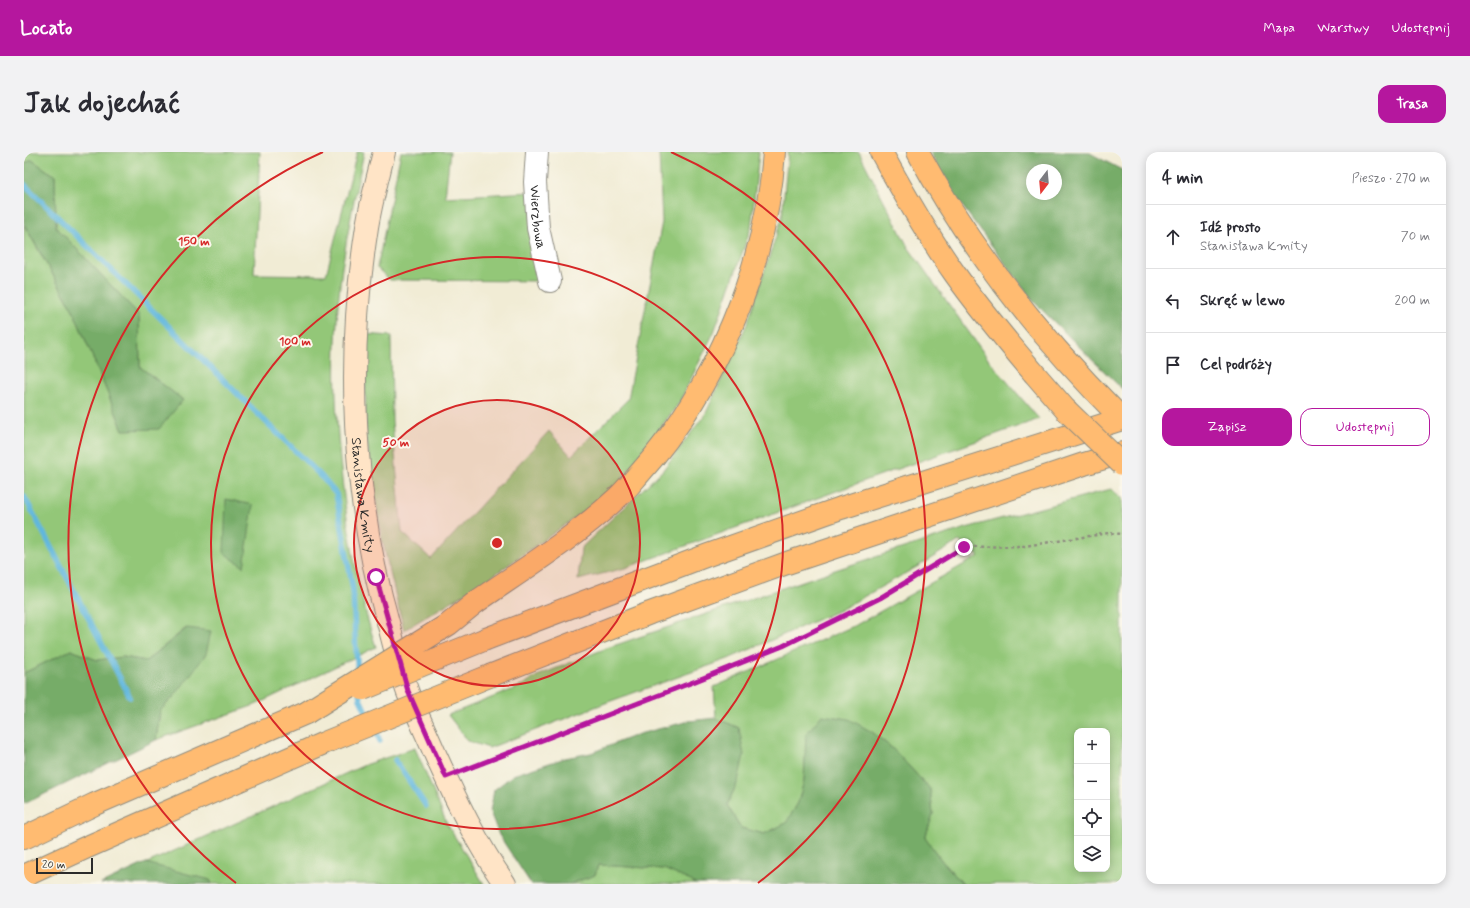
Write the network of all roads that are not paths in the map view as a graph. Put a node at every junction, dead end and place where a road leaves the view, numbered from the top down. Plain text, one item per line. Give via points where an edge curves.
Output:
1 (384, 152) edge
2 (537, 152) edge
3 (774, 152) edge
4 (881, 152) edge
5 (918, 152) edge
6 (550, 281) dead end
7 (1122, 419) edge
8 (1122, 453) edge
9 (1122, 464) edge
10 (306, 712) junction
11 (24, 838) edge
12 (24, 876) edge
13 (505, 884) edge

1 - 13 main road, Stanisława Kmity via 368,225 358,298 355,365 358,454 371,553 385,613 408,691 468,823
2 - 6 street, Wierzbowa via 535,182 538,228
3 - 10 highway, bridge via 760,242 744,293 706,380 656,456 618,498 571,537 476,602 449,624
4 - 9 highway, bridge via 955,274 1033,372 1065,408
5 - 7 highway via 934,183 968,235 1031,320
7 - 10 highway, bridge via 841,508 708,555 486,639
8 - 12 highway, bridge via 787,563 650,613 324,742
10 - 11 highway via 95,804

